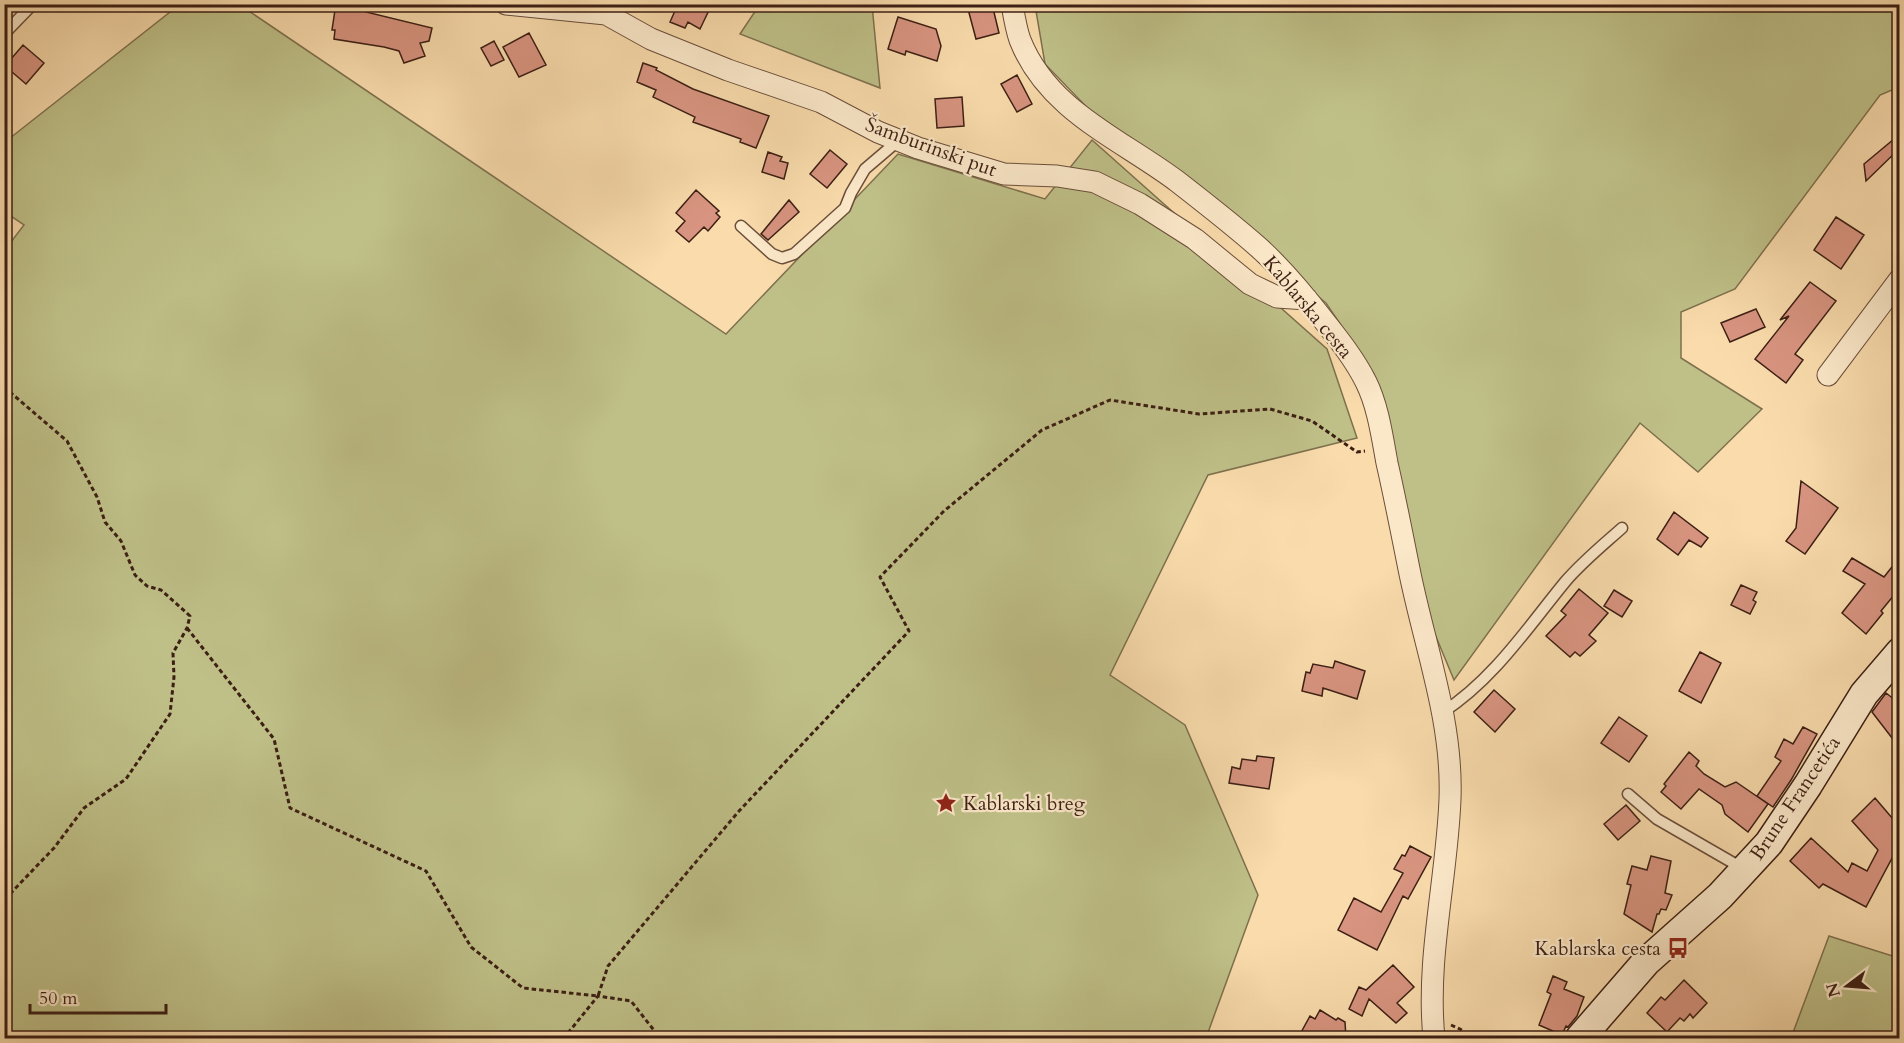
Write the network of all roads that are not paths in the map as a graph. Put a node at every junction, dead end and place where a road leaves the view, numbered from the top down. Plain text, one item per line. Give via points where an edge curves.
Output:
1 (33, 4) edge
2 (506, 4) edge
3 (1012, 4) edge
4 (4, 34) edge
5 (900, 140) junction
6 (741, 226) dead end
7 (1899, 279) edge
8 (1307, 299) junction
9 (1828, 375) dead end
10 (1622, 528) dead end
11 (1899, 652) edge
12 (1443, 712) junction
13 (1628, 794) dead end
14 (1745, 870) junction
15 (1434, 1038) edge
16 (1580, 1038) edge

1 - 4 lane
2 - 5 street, Šamburinski put via 606,14 651,39 821,102
3 - 8 street, Kablarska cesta via 1020,39 1040,77 1063,102 1102,133 1175,180 1259,248
5 - 6 lane via 865,169 845,208 794,254 782,258 772,254
5 - 8 street, Šamburinski put via 1004,174 1095,182 1140,204 1195,239 1250,284 1277,297
7 - 9 street
8 - 12 street, Kablarska cesta via 1367,383
10 - 12 lane via 1567,580 1476,686
11 - 14 street, Brune Francetića via 1864,694 1769,843
12 - 15 street, Kablarska cesta via 1450,796 1432,967
13 - 14 lane via 1658,819
14 - 16 street, Brune Francetića via 1646,962

